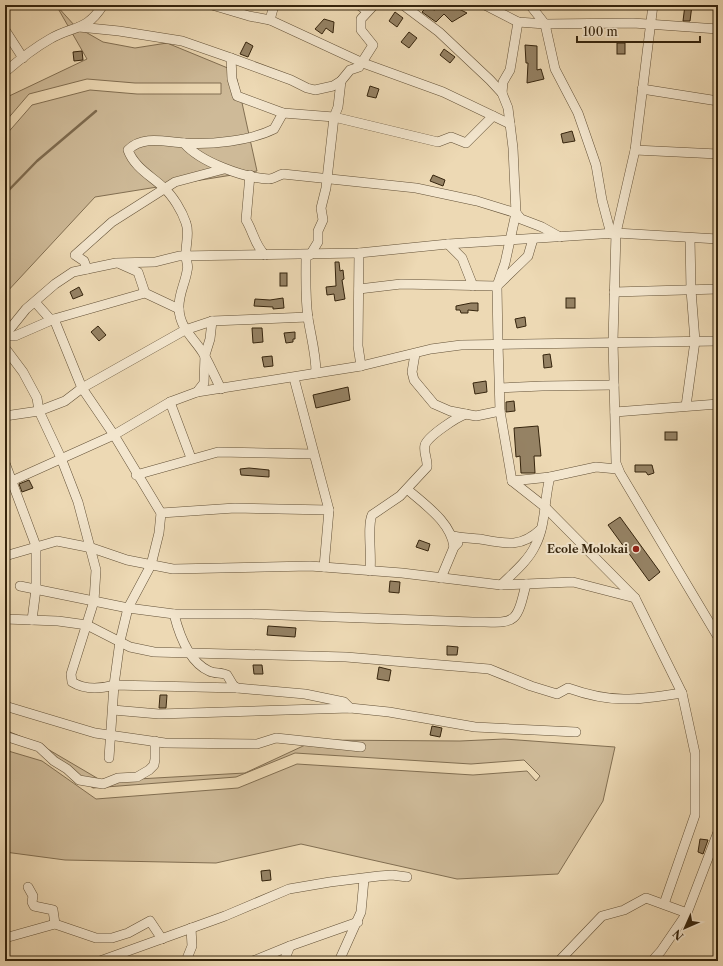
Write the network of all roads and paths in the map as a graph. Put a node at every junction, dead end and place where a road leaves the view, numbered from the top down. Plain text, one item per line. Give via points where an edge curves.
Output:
1 (103, 5) edge
2 (212, 5) edge
3 (274, 5) edge
4 (359, 5) edge
5 (404, 5) edge
6 (485, 5) edge
7 (530, 5) edge
8 (653, 5) edge
9 (371, 8) edge
10 (270, 20) junction
11 (518, 22) junction
12 (545, 24) junction
13 (651, 25) junction
14 (79, 27) junction
15 (718, 29) edge
16 (5, 30) edge
17 (23, 58) junction
18 (231, 58) junction
19 (362, 63) junction
20 (5, 72) edge
21 (341, 81) junction
22 (642, 88) junction
23 (502, 93) junction
24 (718, 101) edge
25 (283, 113) junction
26 (493, 116) junction
27 (334, 117) junction
28 (510, 124) junction
29 (184, 143) junction
30 (635, 150) junction
31 (718, 154) edge
32 (224, 169) junction
33 (250, 175) junction
34 (326, 178) junction
35 (164, 188) junction
36 (516, 213) junction
37 (613, 234) junction
38 (560, 237) junction
39 (533, 238) junction
40 (690, 238) junction
41 (718, 239) edge
42 (510, 240) junction
43 (448, 244) junction
44 (359, 254) junction
45 (265, 255) junction
46 (308, 255) junction
47 (186, 257) junction
48 (116, 263) junction
49 (87, 269) junction
50 (473, 286) junction
51 (497, 286) junction
52 (359, 289) junction
53 (718, 289) edge
54 (691, 290) junction
55 (614, 292) junction
56 (145, 293) junction
57 (35, 302) junction
58 (179, 309) junction
59 (308, 318) junction
60 (52, 320) junction
61 (212, 321) junction
62 (185, 330) junction
63 (5, 335) edge
64 (718, 340) edge
65 (613, 341) junction
66 (695, 341) junction
67 (498, 343) junction
68 (5, 348) edge
69 (415, 354) junction
70 (204, 355) junction
71 (361, 366) junction
72 (316, 374) junction
73 (294, 378) junction
74 (614, 386) junction
75 (82, 388) junction
76 (500, 388) junction
77 (221, 389) junction
78 (197, 392) junction
79 (170, 402) junction
80 (718, 404) edge
81 (686, 406) junction
82 (39, 411) junction
83 (500, 411) junction
84 (615, 412) junction
85 (466, 414) junction
86 (5, 416) edge
87 (114, 435) junction
88 (314, 454) junction
89 (61, 458) junction
90 (191, 458) junction
91 (5, 463) edge
92 (617, 469) junction
93 (136, 475) junction
94 (550, 477) junction
95 (512, 481) junction
96 (8, 483) edge
97 (407, 489) junction
98 (545, 507) junction
99 (329, 510) junction
100 (161, 513) junction
101 (541, 528) junction
102 (452, 536) junction
103 (465, 538) junction
104 (36, 546) junction
105 (454, 547) junction
106 (92, 548) junction
107 (5, 556) edge
108 (151, 565) junction
109 (324, 567) junction
110 (370, 571) junction
111 (441, 578) junction
112 (526, 584) junction
113 (500, 585) junction
114 (20, 586) dead end
115 (36, 589) junction
116 (636, 598) junction
117 (94, 601) junction
118 (128, 608) junction
119 (174, 614) junction
120 (5, 619) edge
121 (32, 620) junction
122 (87, 626) junction
123 (718, 637) edge
124 (120, 641) junction
125 (190, 652) junction
126 (114, 685) junction
127 (237, 688) junction
128 (682, 693) junction
129 (5, 706) edge
130 (350, 708) junction
131 (113, 710) junction
132 (576, 732) dead end
133 (5, 736) edge
134 (111, 736) junction
135 (155, 741) junction
136 (361, 747) dead end
137 (110, 758) dead end
138 (718, 832) edge
139 (407, 877) dead end
140 (364, 879) junction
141 (28, 887) dead end
142 (664, 904) junction
143 (687, 913) junction
144 (358, 922) junction
145 (55, 924) junction
146 (191, 928) junction
147 (5, 938) edge
148 (162, 938) junction
149 (290, 946) junction
150 (100, 961) edge
151 (186, 961) edge
152 (253, 961) edge
153 (284, 961) edge
154 (339, 961) edge
155 (559, 961) edge
156 (652, 961) edge

1 - 14 street via 89,22
2 - 10 street
3 - 10 street
4 - 9 street
5 - 23 street via 439,32
6 - 11 street
7 - 12 street
8 - 13 street
9 - 19 street via 361,19 361,30 373,45
10 - 19 street
11 - 12 street
11 - 23 street via 510,70 503,82
12 - 13 street
12 - 37 street via 555,69 578,113 596,165 602,200
13 - 15 street
13 - 22 street
14 - 17 street via 61,32
14 - 18 street via 182,42
16 - 17 street
17 - 20 street
18 - 21 street via 315,90 329,88
18 - 25 street via 232,79 237,96
19 - 21 street via 358,68 350,70
19 - 26 street via 444,92
21 - 27 street via 338,107
22 - 24 street
22 - 30 street
23 - 28 street via 508,108
25 - 27 street
25 - 29 street via 274,129 268,132 233,141
26 - 27 street via 466,142 451,137 444,141 432,142
26 - 28 street
27 - 34 street
28 - 36 street
29 - 32 street via 198,156
29 - 35 street via 147,141 128,150 140,168
30 - 31 street
30 - 37 street
32 - 33 street
32 - 35 street via 178,181
33 - 34 street via 270,179 283,174
33 - 45 street via 246,220 252,228 259,249
34 - 36 street via 416,188 477,200
34 - 46 street via 321,208 323,220 319,228 318,242
35 - 47 street via 181,210 187,224
35 - 49 street via 112,222 77,253 75,256 84,262
36 - 38 street via 521,219
36 - 42 street
37 - 38 street
37 - 40 street
37 - 55 street
38 - 39 street
39 - 42 street
39 - 51 street via 528,256
40 - 41 street
40 - 54 street
42 - 43 street
42 - 51 street
43 - 44 street
43 - 50 street via 462,258
44 - 46 street
44 - 52 street
45 - 46 street
45 - 47 street
46 - 59 street via 305,288
47 - 48 street via 173,257 155,262
47 - 58 street via 188,268
48 - 49 street
48 - 56 street via 138,272
49 - 57 street via 73,272
50 - 51 street
50 - 52 street via 401,284
51 - 67 street
52 - 71 street via 358,346
53 - 54 street
54 - 55 street
54 - 66 street
55 - 65 street
56 - 58 street
56 - 60 street
57 - 60 street
57 - 63 street
58 - 62 street
59 - 61 street
59 - 72 street
60 - 63 street via 15,336
60 - 75 street
61 - 62 street
61 - 70 street via 210,339
62 - 70 street
62 - 75 street
64 - 66 street
65 - 66 street
65 - 67 street
65 - 74 street
66 - 81 street
67 - 69 street via 461,345
67 - 76 street
68 - 82 street via 32,387
69 - 71 street
69 - 85 street via 412,372 414,380 434,404
70 - 77 street
70 - 78 street via 204,383
71 - 72 street
72 - 73 street
73 - 77 street
73 - 88 street
74 - 76 street
74 - 84 street
75 - 82 street via 65,401
75 - 87 street
76 - 83 street
77 - 78 street
78 - 79 street
79 - 87 street
79 - 90 street
80 - 81 street
81 - 84 street
82 - 86 street
82 - 89 street
83 - 85 street via 482,415
83 - 95 street
84 - 92 street
85 - 97 street via 448,424 426,442 427,467
87 - 89 street
87 - 93 street
88 - 90 street via 218,452
88 - 99 street
89 - 96 street
89 - 106 street
90 - 93 street
91 - 96 street
92 - 94 street via 596,467
92 - 123 street
93 - 100 street
94 - 95 street
94 - 98 street
95 - 98 street
96 - 104 street
97 - 102 street via 434,514
97 - 110 street via 375,512 370,520
98 - 101 street
98 - 116 street
99 - 100 street via 235,508
99 - 109 street
100 - 108 street
101 - 103 street via 530,538 518,543
101 - 113 street via 535,548
102 - 103 street
102 - 105 street
103 - 105 street
104 - 106 street via 56,541
104 - 107 street
104 - 115 street
105 - 111 street
106 - 108 street via 116,557
106 - 117 street via 96,570
108 - 109 street via 180,569
108 - 118 street
109 - 110 street
110 - 111 street
111 - 113 street
112 - 113 street
112 - 116 street via 573,582
112 - 119 street via 520,609 515,617 504,622
114 - 115 street
115 - 117 street
115 - 121 street
116 - 128 street
117 - 118 street
117 - 122 street
118 - 119 street
118 - 124 street
119 - 125 street via 178,630
120 - 121 street
121 - 122 street via 66,621
122 - 124 street
122 - 126 street via 71,674 72,682 101,689
124 - 125 street via 154,652
124 - 126 street
125 - 127 street via 207,671 227,675 232,685
125 - 128 street via 346,657 489,669 557,694 568,688 610,699 634,700
126 - 127 street
126 - 131 street
127 - 130 street via 305,694 344,702
128 - 142 street via 695,753 695,815
129 - 134 street
130 - 131 street via 159,714
130 - 132 street via 476,727
131 - 134 street
133 - 135 street via 39,747 79,780 103,784 118,778 138,777 149,770 154,765
134 - 135 street
134 - 137 street
135 - 136 street via 176,744 257,744 276,738
138 - 143 street
139 - 140 street via 392,875
140 - 144 street via 362,912
140 - 146 street via 289,889
141 - 145 street via 33,896 34,906 53,910
142 - 143 street
142 - 155 street via 646,898 624,910 604,915
143 - 156 street
144 - 149 street
144 - 154 street
145 - 147 street
145 - 148 street via 104,938 128,932 150,921
146 - 148 street
146 - 151 street via 192,946
148 - 150 street
149 - 152 street
149 - 153 street

